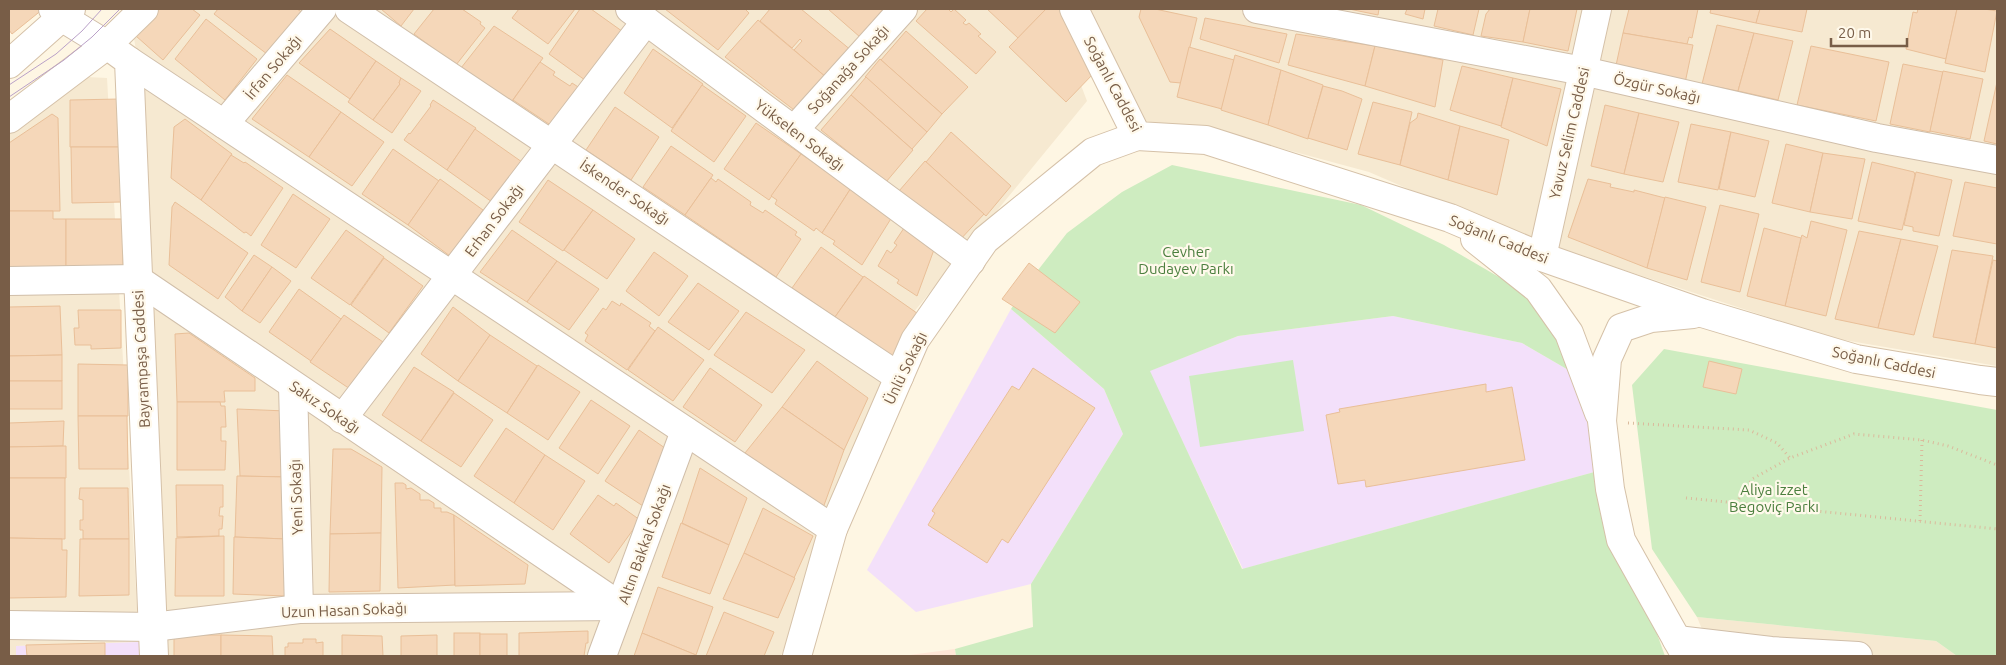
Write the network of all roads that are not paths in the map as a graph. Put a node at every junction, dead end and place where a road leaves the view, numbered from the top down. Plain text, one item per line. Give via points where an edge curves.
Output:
1 (144, 9) edge
2 (322, 9) edge
3 (349, 9) edge
4 (902, 9) edge
5 (1074, 9) edge
6 (1256, 9) edge
7 (1597, 9) edge
8 (62, 12) edge
9 (638, 15) edge
10 (107, 45) junction
11 (129, 61) junction
12 (9, 64) edge
13 (1583, 71) junction
14 (9, 119) edge
15 (224, 124) junction
16 (794, 130) junction
17 (1137, 136) junction
18 (552, 143) junction
19 (1997, 160) edge
20 (1450, 218) junction
21 (1542, 257) junction
22 (971, 261) junction
23 (452, 276) junction
24 (137, 279) junction
25 (9, 281) edge
26 (1702, 313) junction
27 (899, 377) junction
28 (1997, 382) edge
29 (293, 386) junction
30 (342, 420) junction
31 (1602, 421) junction
32 (686, 431) junction
33 (833, 529) junction
34 (620, 606) junction
35 (300, 609) junction
36 (9, 625) edge
37 (153, 627) junction
38 (1682, 648) edge
39 (154, 656) edge
40 (602, 656) edge
41 (797, 656) edge
42 (1858, 656) edge

1 - 10 street
2 - 15 street, İrfan Sokağı
3 - 18 street, İskender Sokağı
4 - 16 street, Soğanağa Sokağı
5 - 17 street, Soğanlı Caddesi
6 - 13 street, Özgür Sokağı
7 - 13 street, Yavuz Selim Caddesi
8 - 10 street
8 - 12 street
9 - 16 street, Yükselen Sokağı
9 - 18 street, Erhan Sokağı
10 - 11 street
10 - 14 street
11 - 15 street
11 - 24 street, Bayrampaşa Caddesi
13 - 19 street, Özgür Sokağı via 1877,138
13 - 21 street, Yavuz Selim Caddesi
15 - 23 street
16 - 22 street, Yükselen Sokağı
17 - 20 street, Soğanlı Caddesi via 1206,140
17 - 22 street, Ünlü Sokağı via 1093,152 985,240
18 - 23 street, Erhan Sokağı
18 - 27 street, İskender Sokağı
20 - 21 street, Soğanlı Caddesi
20 - 31 street via 1538,289 1569,333
21 - 26 street, Soğanlı Caddesi
22 - 27 street, Ünlü Sokağı via 915,340
23 - 30 street, Erhan Sokağı
23 - 32 street
24 - 25 street
24 - 29 street, Sakız Sokağı
24 - 37 street, Bayrampaşa Caddesi
26 - 28 street, Soğanlı Caddesi via 1856,359
26 - 31 street via 1651,318 1621,328 1607,360
27 - 33 street, Ünlü Sokağı
29 - 30 street, Sakız Sokağı
29 - 35 street, Yeni Sokağı
30 - 34 street, Sakız Sokağı
31 - 38 street via 1610,489 1621,540
32 - 33 street
32 - 34 street, Altın Bakkal Sokağı
33 - 41 street, Ünlü Sokağı
34 - 35 street, Uzun Hasan Sokağı
34 - 40 street, Altın Bakkal Sokağı
35 - 37 street, Uzun Hasan Sokağı
36 - 37 street, Uzun Hasan Sokağı
37 - 39 street, Bayrampaşa Caddesi
38 - 42 street

